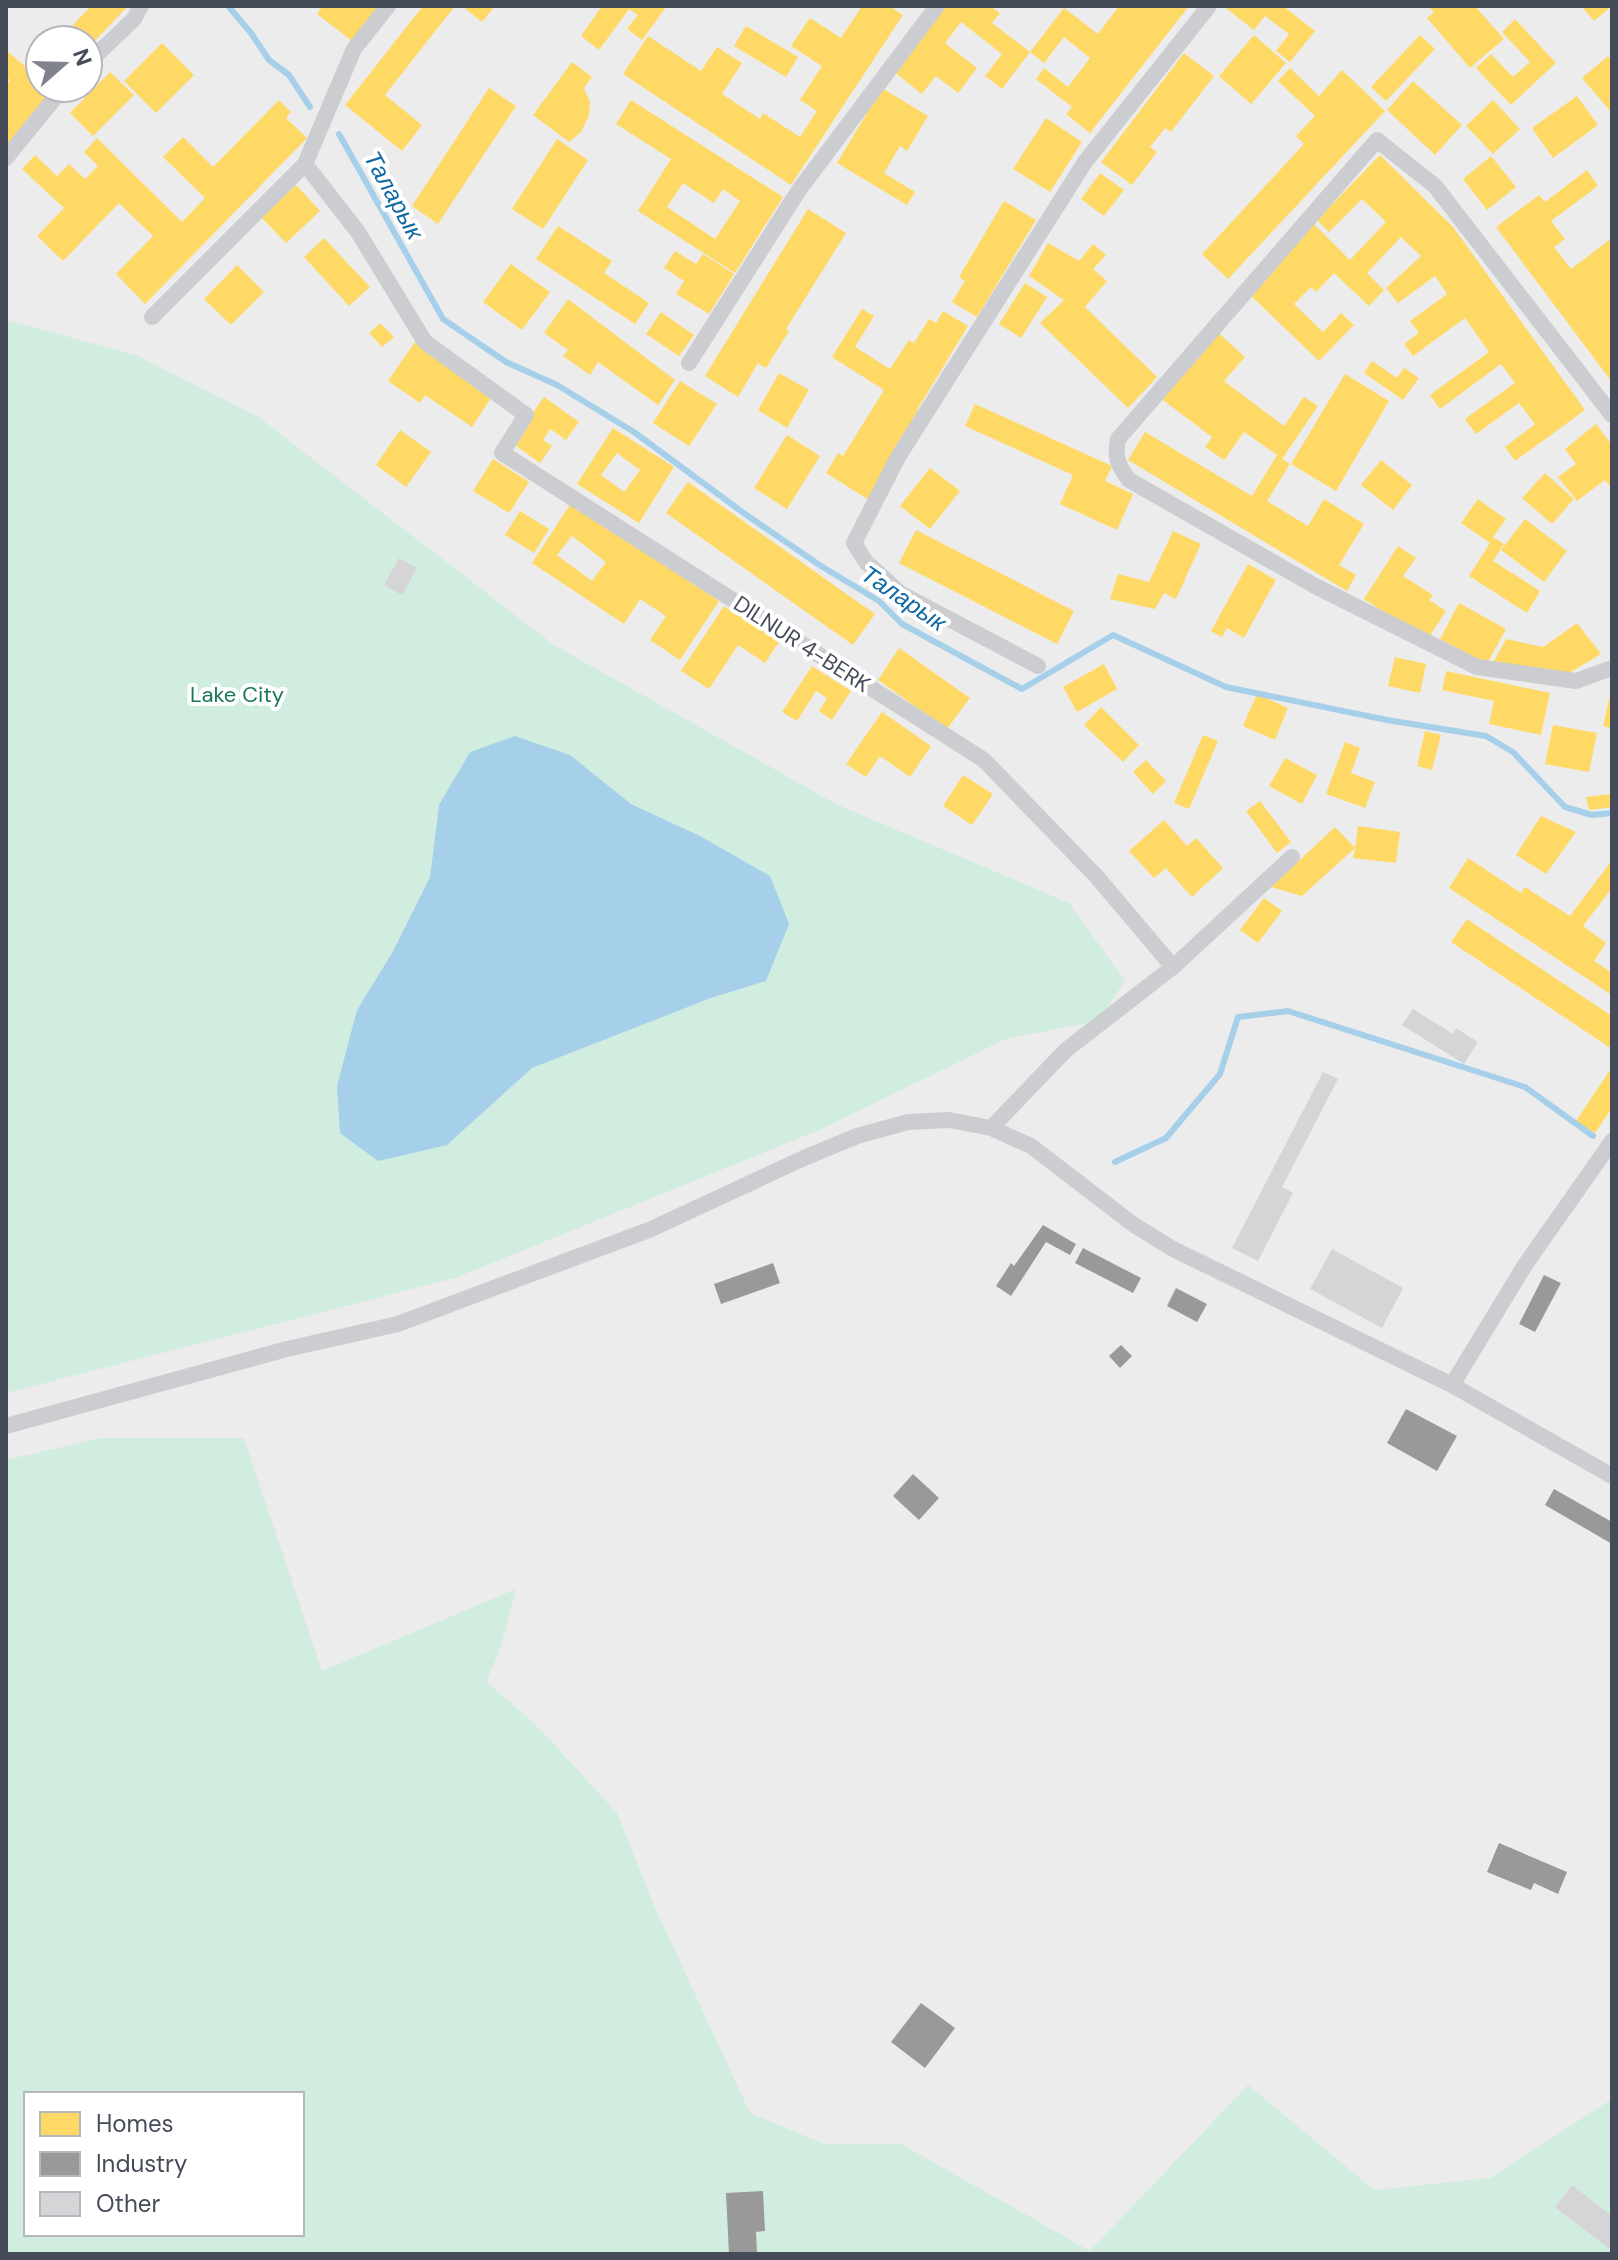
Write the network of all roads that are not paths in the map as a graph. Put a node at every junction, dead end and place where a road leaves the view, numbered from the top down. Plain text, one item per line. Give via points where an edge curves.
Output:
1 (141, 6) edge
2 (388, 6) edge
3 (937, 6) edge
4 (1209, 6) edge
5 (104, 48) edge
6 (50, 104) edge
7 (6, 158) edge
8 (305, 164) junction
9 (152, 317) dead end
10 (689, 363) dead end
11 (1612, 415) edge
12 (1038, 666) dead end
13 (1612, 668) edge
14 (1292, 857) dead end
15 (1173, 967) junction
16 (991, 1128) junction
17 (1612, 1141) edge
18 (1452, 1385) junction
19 (6, 1426) edge
20 (1612, 1476) edge

1 - 5 street
2 - 8 street via 354,49
3 - 10 street via 799,190
4 - 12 street via 1085,162 898,457 854,543 866,562 900,593
6 - 7 street
8 - 9 street
8 - 15 street, DILNUR 4-BERK via 358,232 425,342 526,415 502,453 984,760 1097,877
11 - 13 street via 1435,186 1377,140 1118,439 1116,450 1117,463 1129,480 1315,586 1477,667 1576,681
14 - 15 street
15 - 16 street via 1066,1050
16 - 18 street via 1031,1146 1173,1249
16 - 19 street via 949,1120 908,1122 857,1136 649,1230 398,1324
17 - 18 street via 1525,1265
18 - 20 street

